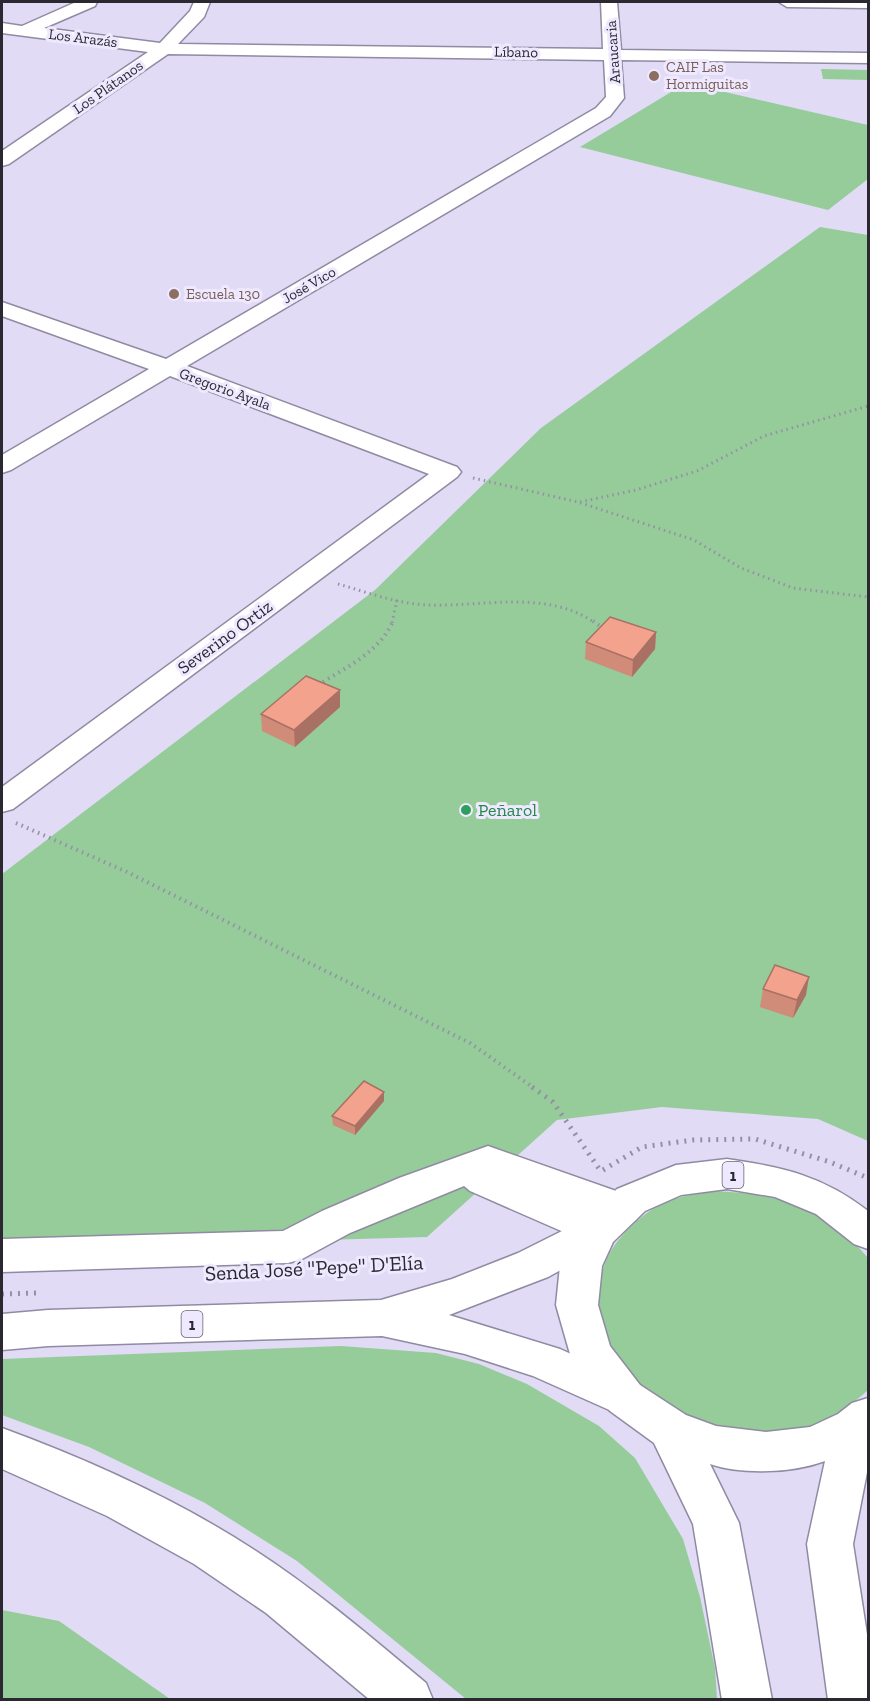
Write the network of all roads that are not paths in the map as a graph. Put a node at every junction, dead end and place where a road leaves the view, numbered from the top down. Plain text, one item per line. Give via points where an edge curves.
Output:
1 (51, 2) edge
2 (89, 2) edge
3 (202, 2) edge
4 (609, 2) edge
5 (787, 2) edge
6 (868, 3) edge
7 (2, 27) edge
8 (24, 31) junction
9 (2, 43) edge
10 (164, 49) junction
11 (614, 53) junction
12 (868, 58) edge
13 (585, 123) joint
14 (2, 135) edge
15 (31, 141) junction
16 (2, 160) edge
17 (2, 309) edge
18 (169, 368) junction
19 (2, 465) edge
20 (448, 472) joint
21 (7, 812) edge
22 (468, 1168) junction
23 (830, 1203) junction
24 (610, 1220) junction
25 (868, 1225) edge
26 (868, 1233) edge
27 (2, 1256) edge
28 (382, 1318) junction
29 (2, 1332) edge
30 (625, 1398) junction
31 (861, 1423) edge
32 (670, 1429) junction
33 (2, 1448) edge
34 (408, 1700) edge
35 (747, 1700) edge
36 (853, 1700) edge

1 - 7 main road
2 - 8 main road
3 - 10 main road, Los Plátanos via 198,13
4 - 11 main road, Araucaria
5 - 6 main road
7 - 8 main road, Los Arazás
8 - 9 main road
8 - 10 main road, Los Arazás
10 - 11 main road, Líbano
10 - 15 main road, Los Plátanos
11 - 12 main road, Líbano
11 - 13 main road, Araucaria via 615,98 603,112
13 - 18 main road, José Vico
14 - 15 main road
15 - 16 main road, Los Plátanos
17 - 18 main road, Gregorio Ayala
18 - 19 main road, José Vico
18 - 20 main road, Gregorio Ayala
20 - 21 main road, Severino Ortiz via 309,575
22 - 24 main road via 484,1180
22 - 24 main road via 488,1161 589,1182
22 - 27 main road via 336,1222 288,1247
23 - 24 main road, 1 via 780,1182 727,1174 676,1180 632,1200
23 - 25 main road, 1
23 - 26 main road, 1
24 - 28 main road, 1 via 533,1265 460,1294
24 - 30 main road, 1 via 581,1266 577,1305 591,1354
28 - 29 main road, 1
28 - 30 main road, 1 via 475,1339 545,1362
30 - 32 main road, 1
31 - 32 main road, 1 via 813,1446 766,1452 716,1446
31 - 36 main road via 830,1544
32 - 35 main road via 716,1523
33 - 34 main road via 151,1515 238,1566 321,1627

